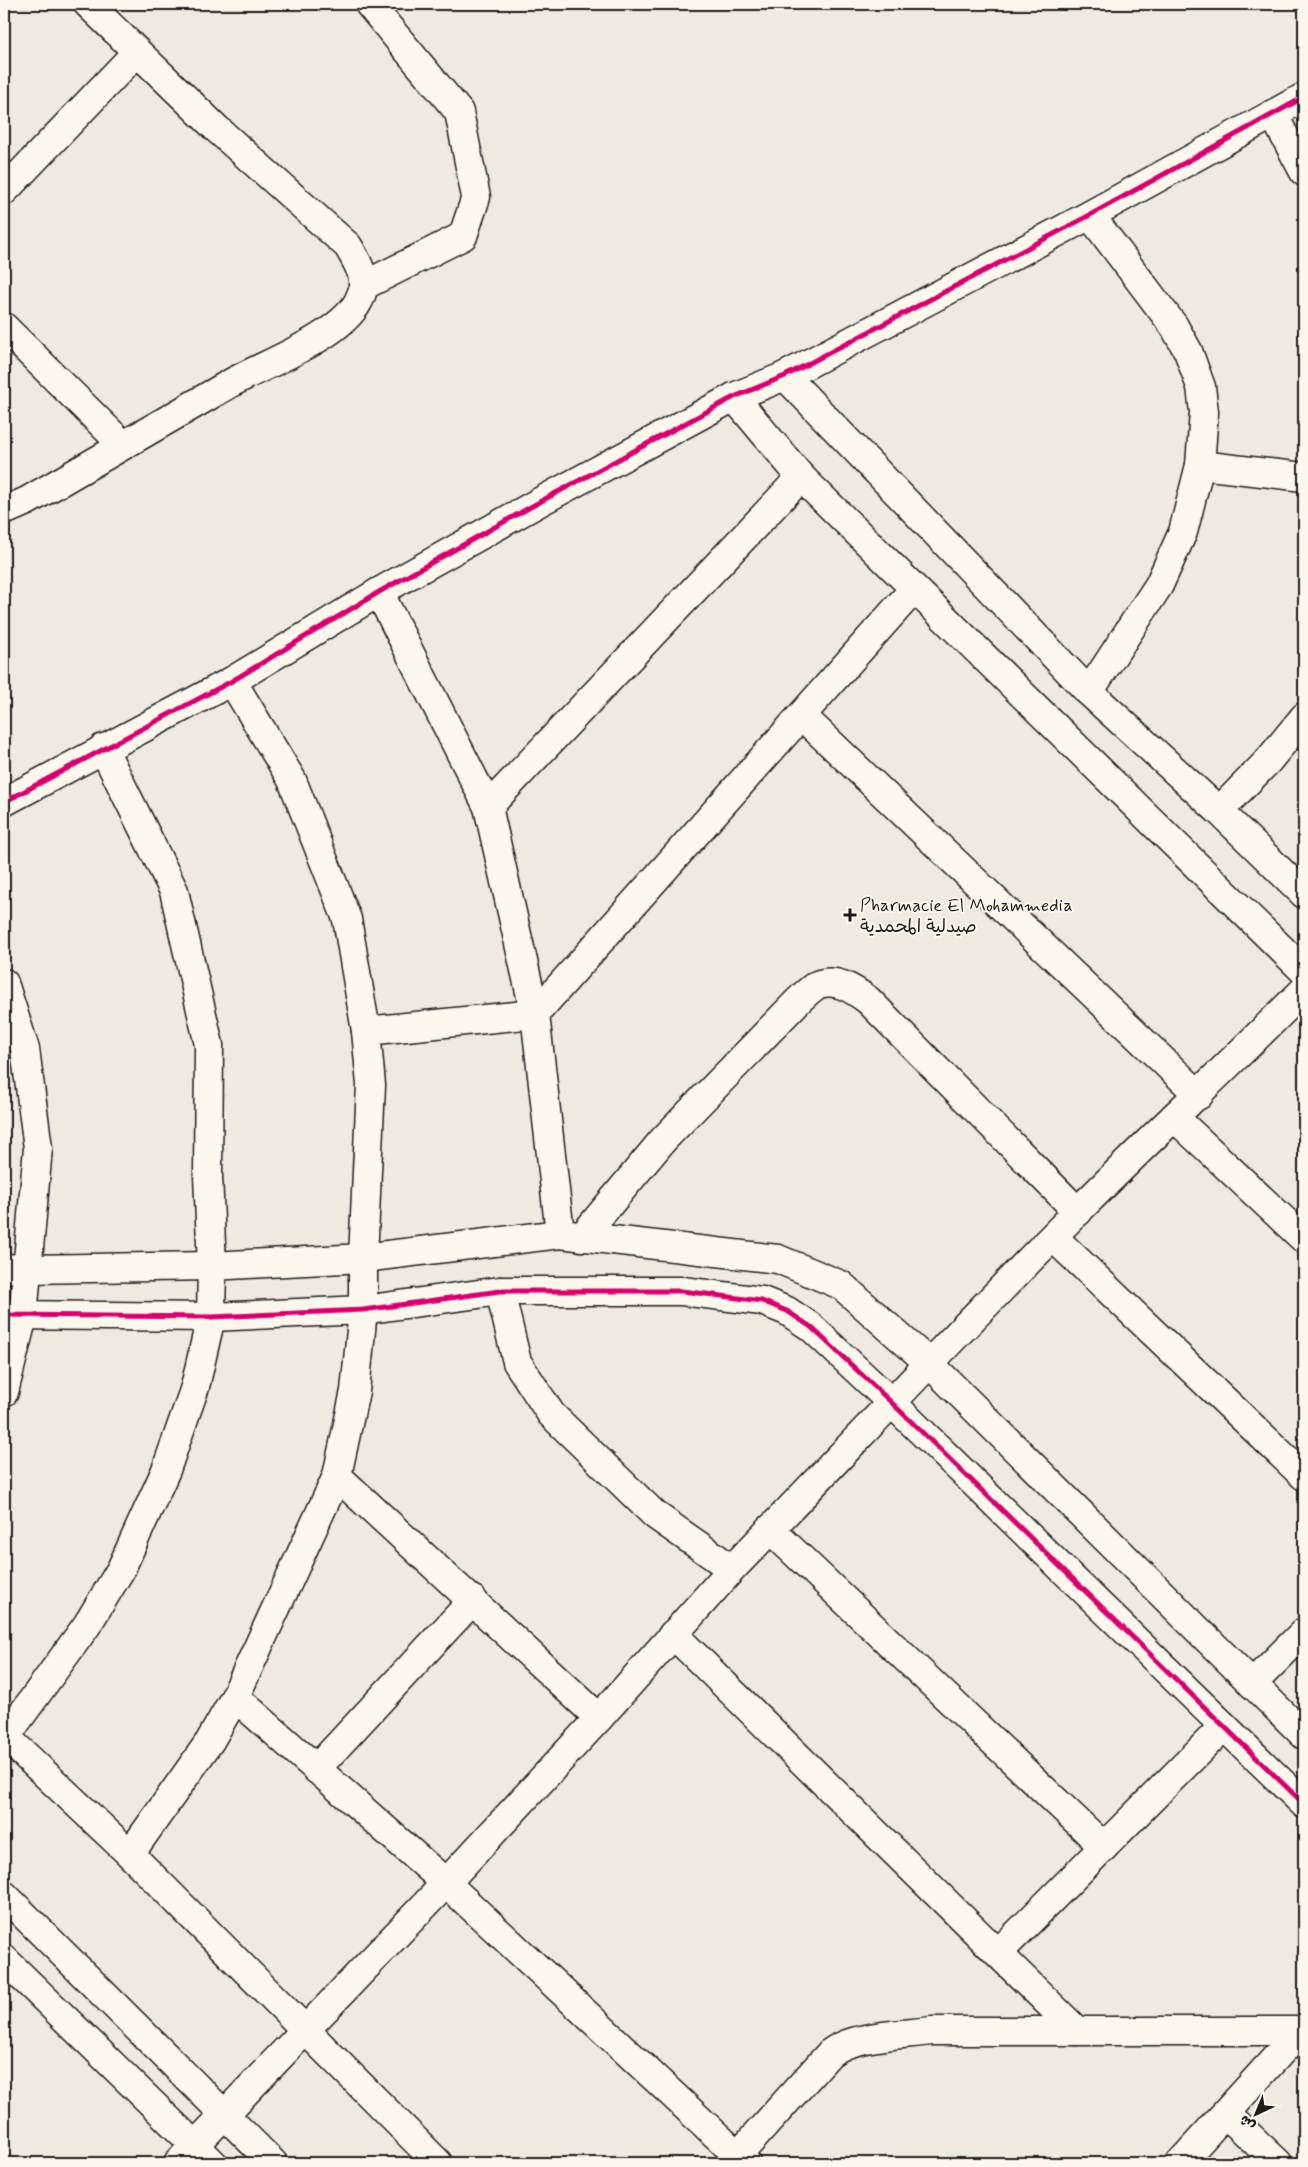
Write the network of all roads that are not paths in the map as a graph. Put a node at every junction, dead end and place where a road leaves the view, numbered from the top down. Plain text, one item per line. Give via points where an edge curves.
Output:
1 (88, 4) edge
2 (373, 6) edge
3 (138, 52) junction
4 (1304, 97) edge
5 (1273, 114) junction
6 (1304, 172) edge
7 (4, 191) edge
8 (1090, 215) junction
9 (365, 284) junction
10 (4, 327) edge
11 (785, 376) junction
12 (734, 397) junction
13 (123, 445) junction
14 (1200, 465) junction
15 (801, 477) junction
16 (1304, 477) edge
17 (4, 512) edge
18 (914, 589) junction
19 (379, 592) junction
20 (232, 681) junction
21 (1089, 692) junction
22 (802, 716) junction
23 (1304, 717) edge
24 (103, 748) junction
25 (4, 802) edge
26 (488, 807) junction
27 (1219, 811) junction
28 (1304, 894) edge
29 (1304, 971) edge
30 (4, 983) edge
31 (1304, 990) edge
32 (535, 1014) junction
33 (366, 1031) junction
34 (1199, 1095) junction
35 (1174, 1117) junction
36 (1078, 1212) junction
37 (571, 1235) junction
38 (1053, 1237) junction
39 (1304, 1239) edge
40 (713, 1252) junction
41 (363, 1258) junction
42 (212, 1266) junction
43 (16, 1269) edge
44 (500, 1291) junction
45 (713, 1294) junction
46 (363, 1310) junction
47 (13, 1315) edge
48 (211, 1317) junction
49 (928, 1363) junction
50 (4, 1392) edge
51 (892, 1403) junction
52 (337, 1476) junction
53 (1304, 1476) edge
54 (770, 1530) junction
55 (732, 1569) junction
56 (473, 1600) junction
57 (1304, 1632) edge
58 (673, 1634) junction
59 (1252, 1684) junction
60 (235, 1697) junction
61 (598, 1718) junction
62 (1224, 1726) junction
63 (1304, 1735) edge
64 (5, 1738) edge
65 (316, 1768) junction
66 (1304, 1804) edge
67 (1104, 1847) junction
68 (130, 1854) junction
69 (446, 1883) junction
70 (4, 1895) edge
71 (998, 1953) junction
72 (4, 1959) edge
73 (304, 2030) junction
74 (1077, 2031) junction
75 (1302, 2031) edge
76 (1226, 2114) junction
77 (226, 2116) junction
78 (196, 2158) edge
79 (738, 2161) edge
80 (273, 2163) edge
81 (438, 2163) edge
82 (1180, 2163) edge
83 (1278, 2163) edge

1 - 3 street
2 - 9 street via 459,112 476,196 463,236
3 - 7 street
3 - 9 street via 217,129 348,246 361,268
4 - 5 street
5 - 6 street
5 - 8 street
8 - 11 street
8 - 14 street via 1174,326 1188,351 1201,387 1204,412
9 - 13 street via 358,302 344,319 320,337
10 - 13 street
11 - 12 street
11 - 21 street
12 - 15 street
12 - 19 street
13 - 17 street
14 - 16 street
14 - 21 street via 1183,532 1159,585
15 - 18 street
15 - 26 street
18 - 22 street
18 - 29 street
19 - 20 street
19 - 26 street
20 - 24 street
20 - 33 street via 292,780 347,919
21 - 27 street
22 - 32 street
22 - 34 street
23 - 27 street via 1268,761
24 - 25 street
24 - 42 street via 174,891 209,1045 208,1176
26 - 32 street
27 - 28 street
30 - 43 street via 25,1049 38,1148
31 - 34 street
32 - 33 street
32 - 37 street
33 - 41 street via 371,1085
34 - 35 street
35 - 36 street
35 - 39 street
36 - 37 street via 868,1000 836,983 818,985 796,1003
36 - 38 street
37 - 40 street
37 - 41 street
38 - 49 street
38 - 53 street
40 - 45 street
40 - 49 street via 778,1259 840,1285
41 - 42 street
41 - 46 street
42 - 43 street
42 - 48 street
43 - 47 street
44 - 45 street via 682,1291
44 - 46 street
44 - 55 street via 518,1362 551,1414 655,1515
45 - 51 street via 762,1300 787,1311 811,1327
46 - 48 street
46 - 52 street via 355,1391
47 - 48 street
47 - 50 street
48 - 64 street via 195,1387 166,1470 121,1569 87,1625
49 - 51 street
49 - 59 street
51 - 54 street
51 - 62 street
52 - 56 street
52 - 60 street
54 - 55 street
54 - 67 street
55 - 58 street
56 - 61 street
56 - 65 street
57 - 59 street
58 - 61 street
58 - 71 street
59 - 63 street
60 - 65 street
60 - 68 street via 210,1741
61 - 69 street
62 - 66 street
62 - 67 street
64 - 68 street
65 - 69 street
67 - 71 street
68 - 73 street
69 - 73 street
69 - 79 street
70 - 77 street
71 - 74 street
72 - 78 street
73 - 77 street
73 - 81 street
74 - 75 street
74 - 79 street via 931,2031 841,2045 830,2053
75 - 76 street
76 - 82 street
76 - 83 street
77 - 78 street
77 - 80 street

